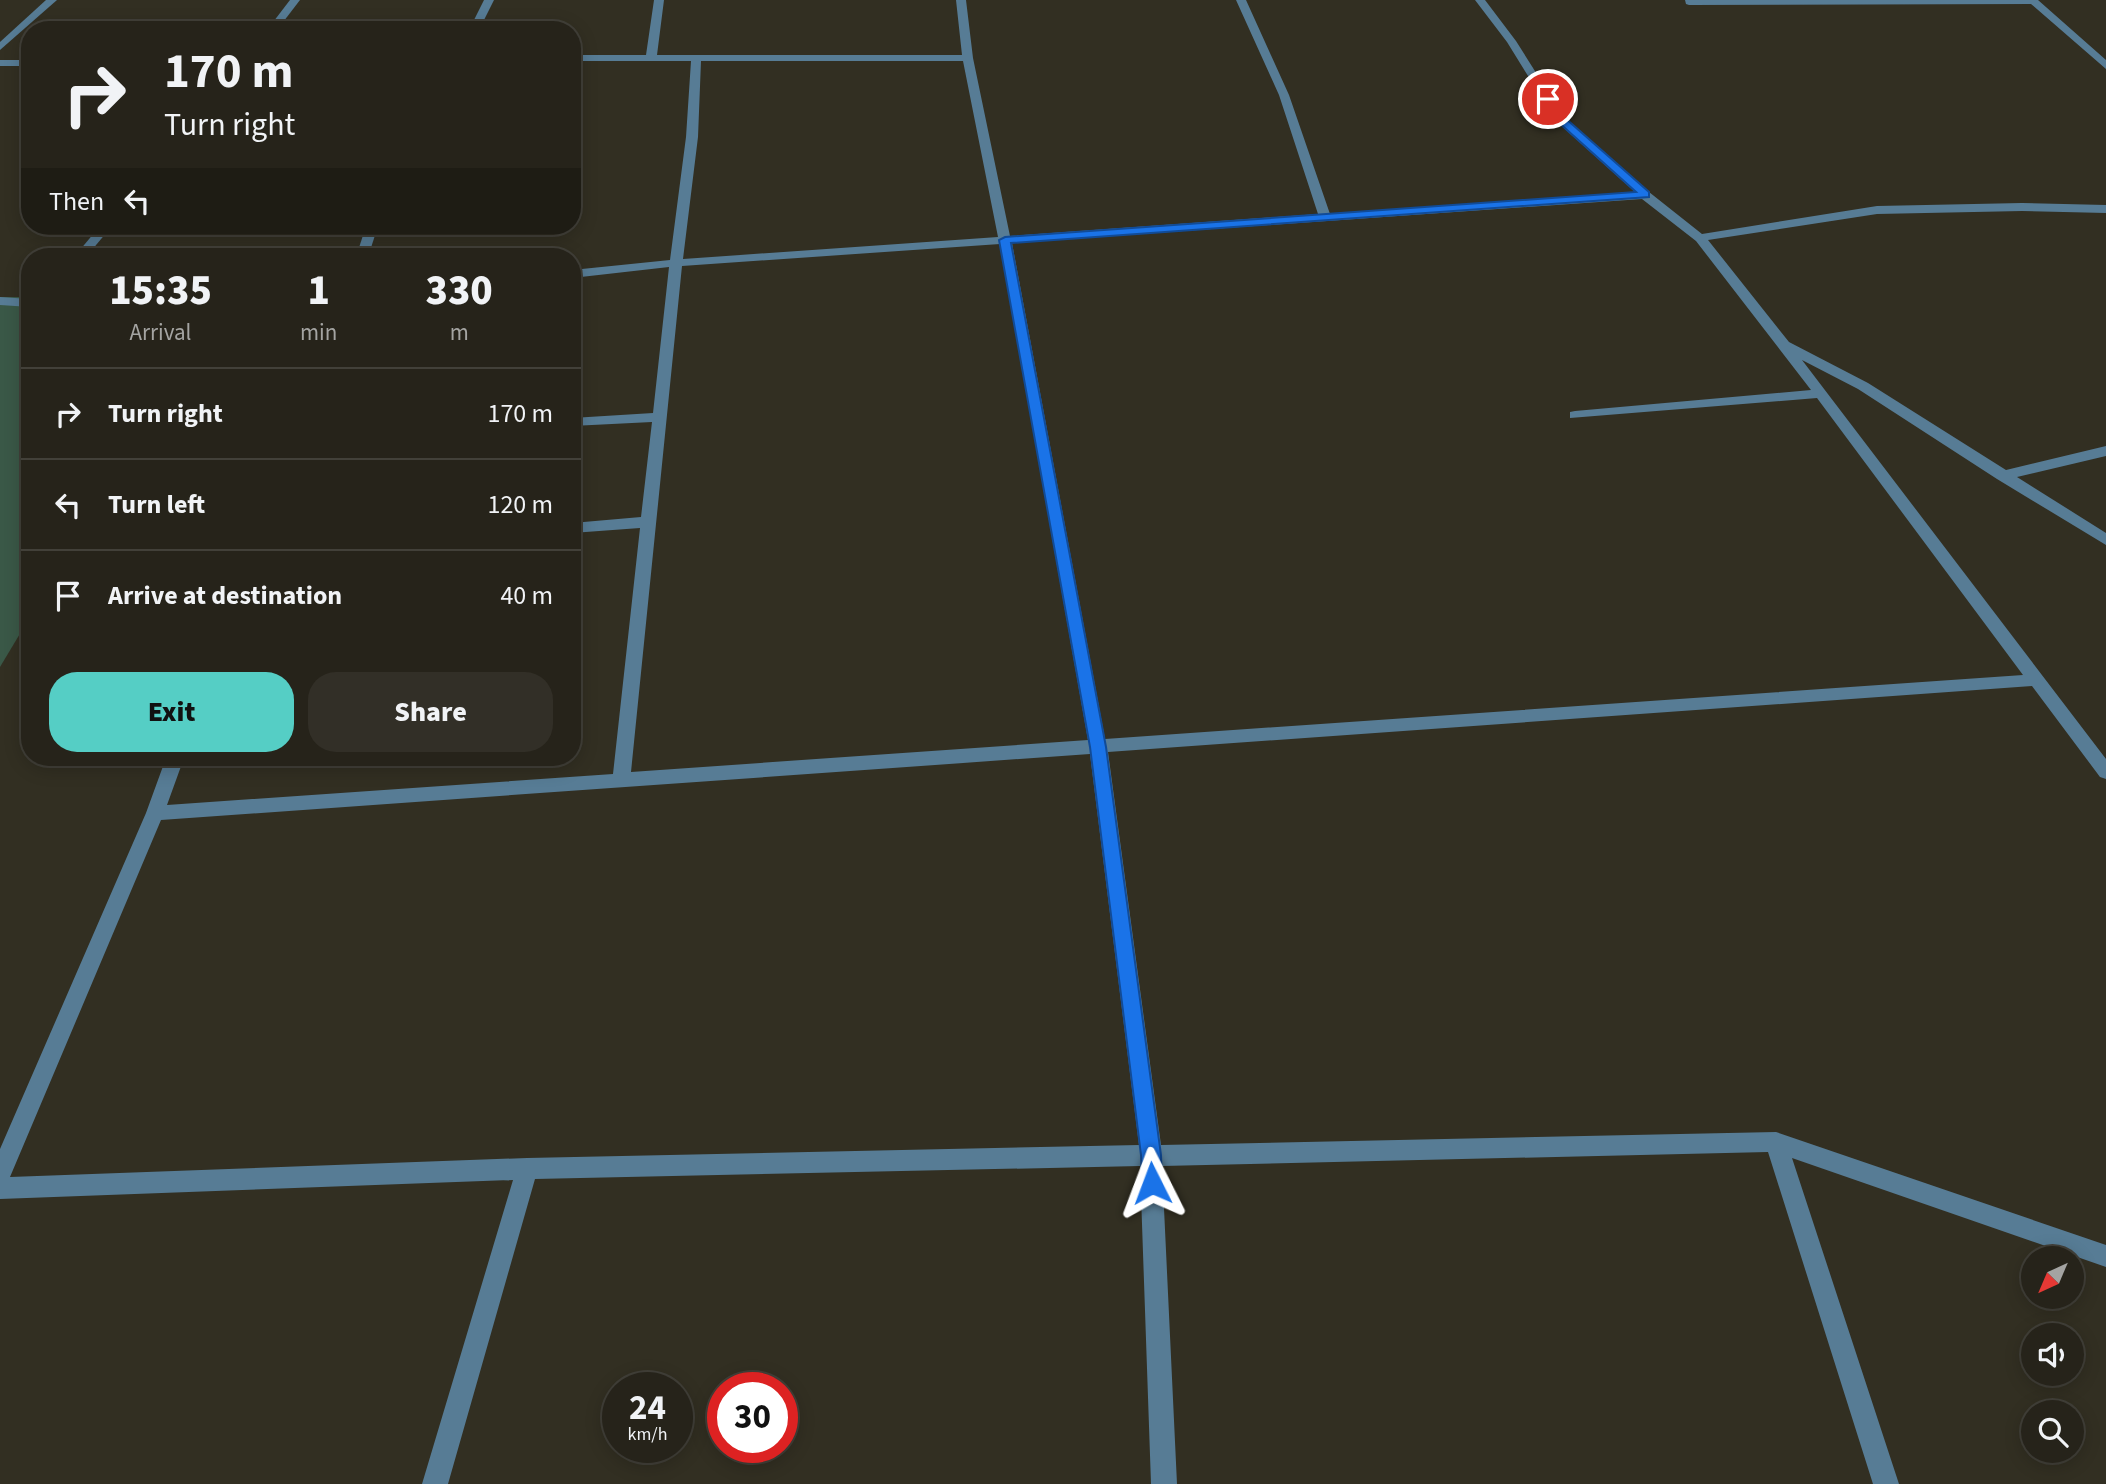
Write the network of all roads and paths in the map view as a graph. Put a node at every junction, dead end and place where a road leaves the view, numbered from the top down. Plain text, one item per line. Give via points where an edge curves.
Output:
1 (52, 0) edge
2 (295, 0) edge
3 (489, 0) edge
4 (659, 0) edge
5 (961, 0) edge
6 (1241, 0) edge
7 (1480, 0) edge
8 (2033, 0) edge
9 (1689, 2) edge
10 (29, 21) edge
11 (279, 21) edge
12 (478, 21) edge
13 (21, 28) edge
14 (0, 47) edge
15 (581, 58) edge
16 (650, 58) junction
17 (696, 58) junction
18 (968, 58) junction
19 (0, 62) edge
20 (21, 63) edge
21 (2106, 66) edge
22 (1645, 195) junction
23 (2106, 209) edge
24 (1325, 218) junction
25 (1700, 238) junction
26 (1005, 240) junction
27 (676, 263) junction
28 (581, 273) edge
29 (0, 301) edge
30 (21, 302) edge
31 (1784, 345) junction
32 (1820, 393) junction
33 (1575, 415) dead end
34 (659, 417) junction
35 (581, 421) edge
36 (2106, 450) edge
37 (2002, 476) junction
38 (648, 522) junction
39 (581, 527) edge
40 (2106, 540) edge
41 (2036, 680) junction
42 (1098, 747) junction
43 (173, 766) edge
44 (2106, 772) edge
45 (621, 780) junction
46 (155, 813) junction
47 (1776, 1142) junction
48 (1151, 1155) junction
49 (527, 1169) junction
50 (0, 1174) edge
51 (0, 1188) edge
52 (2106, 1256) edge
53 (435, 1484) edge
54 (1164, 1484) edge
55 (1886, 1484) edge

1 - 10 street
2 - 11 street
3 - 12 street
4 - 16 street
5 - 18 street
6 - 24 street via 1284,95
7 - 22 street via 1560,119
8 - 9 street
8 - 21 street
13 - 14 street
15 - 16 street
16 - 17 street
17 - 18 street
17 - 27 street via 692,137
18 - 26 street
19 - 20 street
22 - 24 street
22 - 25 street
23 - 25 street via 1877,210
24 - 26 street
25 - 31 street
26 - 27 street
26 - 42 street
27 - 28 street
27 - 34 street
29 - 30 street
31 - 32 street
31 - 37 street via 1863,386
32 - 33 street
32 - 41 street
34 - 35 street
34 - 38 street
36 - 37 street
37 - 40 street
38 - 39 street
38 - 45 street
41 - 42 street
41 - 44 street
42 - 45 street
42 - 48 street
43 - 46 street
45 - 46 street
46 - 50 street
47 - 48 street
47 - 52 street
47 - 55 street
48 - 49 street
48 - 54 street
49 - 51 street
49 - 53 street

